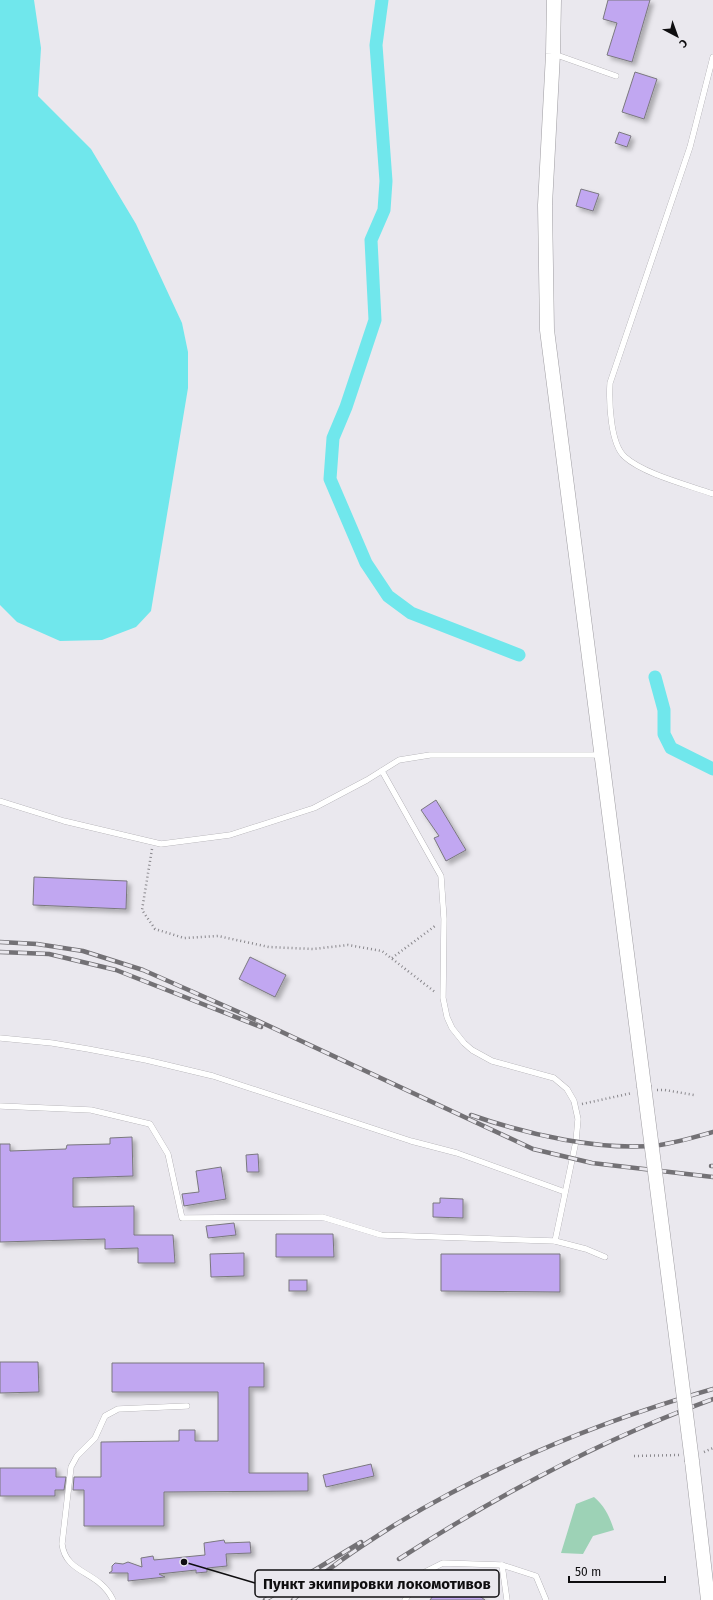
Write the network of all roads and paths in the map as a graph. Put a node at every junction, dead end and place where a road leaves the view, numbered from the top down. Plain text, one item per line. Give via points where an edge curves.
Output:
1 (554, 0) edge
2 (553, 54) junction
3 (713, 57) edge
4 (616, 76) dead end
5 (713, 494) edge
6 (600, 754) junction
7 (382, 771) junction
8 (0, 801) edge
9 (153, 842) junction
10 (444, 919) junction
11 (392, 958) junction
12 (443, 998) junction
13 (0, 1038) edge
14 (644, 1090) junction
15 (694, 1095) dead end
16 (583, 1104) dead end
17 (0, 1106) edge
18 (565, 1192) junction
19 (555, 1241) junction
20 (605, 1256) dead end
21 (187, 1406) dead end
22 (713, 1448) edge
23 (634, 1456) dead end
24 (691, 1456) junction
25 (502, 1565) junction
26 (113, 1600) edge
27 (405, 1600) edge
28 (507, 1600) edge
29 (546, 1600) edge
30 (708, 1600) edge

1 - 2 street
2 - 4 lane
2 - 6 street via 545,205 547,330
3 - 5 lane via 690,147 610,383 609,403 617,445 624,456 640,468
6 - 7 lane via 430,755 399,760
6 - 14 street
7 - 9 lane via 314,808 230,835 161,844
7 - 10 lane via 441,876
8 - 9 lane via 64,821
9 - 11 path via 142,910 155,929 184,938 218,936 269,947 313,948 348,945 382,952
10 - 11 path
10 - 12 lane
11 - 12 path
12 - 18 lane via 452,1028 472,1050 492,1061 548,1075 560,1082 571,1094 578,1129
13 - 18 lane via 88,1049 213,1076 411,1141 457,1153
14 - 15 path via 665,1090
14 - 16 path
14 - 24 street, bridge
17 - 19 lane via 91,1110 150,1124 168,1154 182,1218 322,1217 381,1235
18 - 19 lane
19 - 20 lane
21 - 26 lane via 118,1409 111,1412 102,1421 95,1438 77,1456 71,1467 62,1544 64,1555 74,1566 101,1583
22 - 24 path
23 - 24 path
24 - 30 street
25 - 27 lane via 443,1563 425,1572
25 - 28 lane
25 - 29 lane via 536,1576

